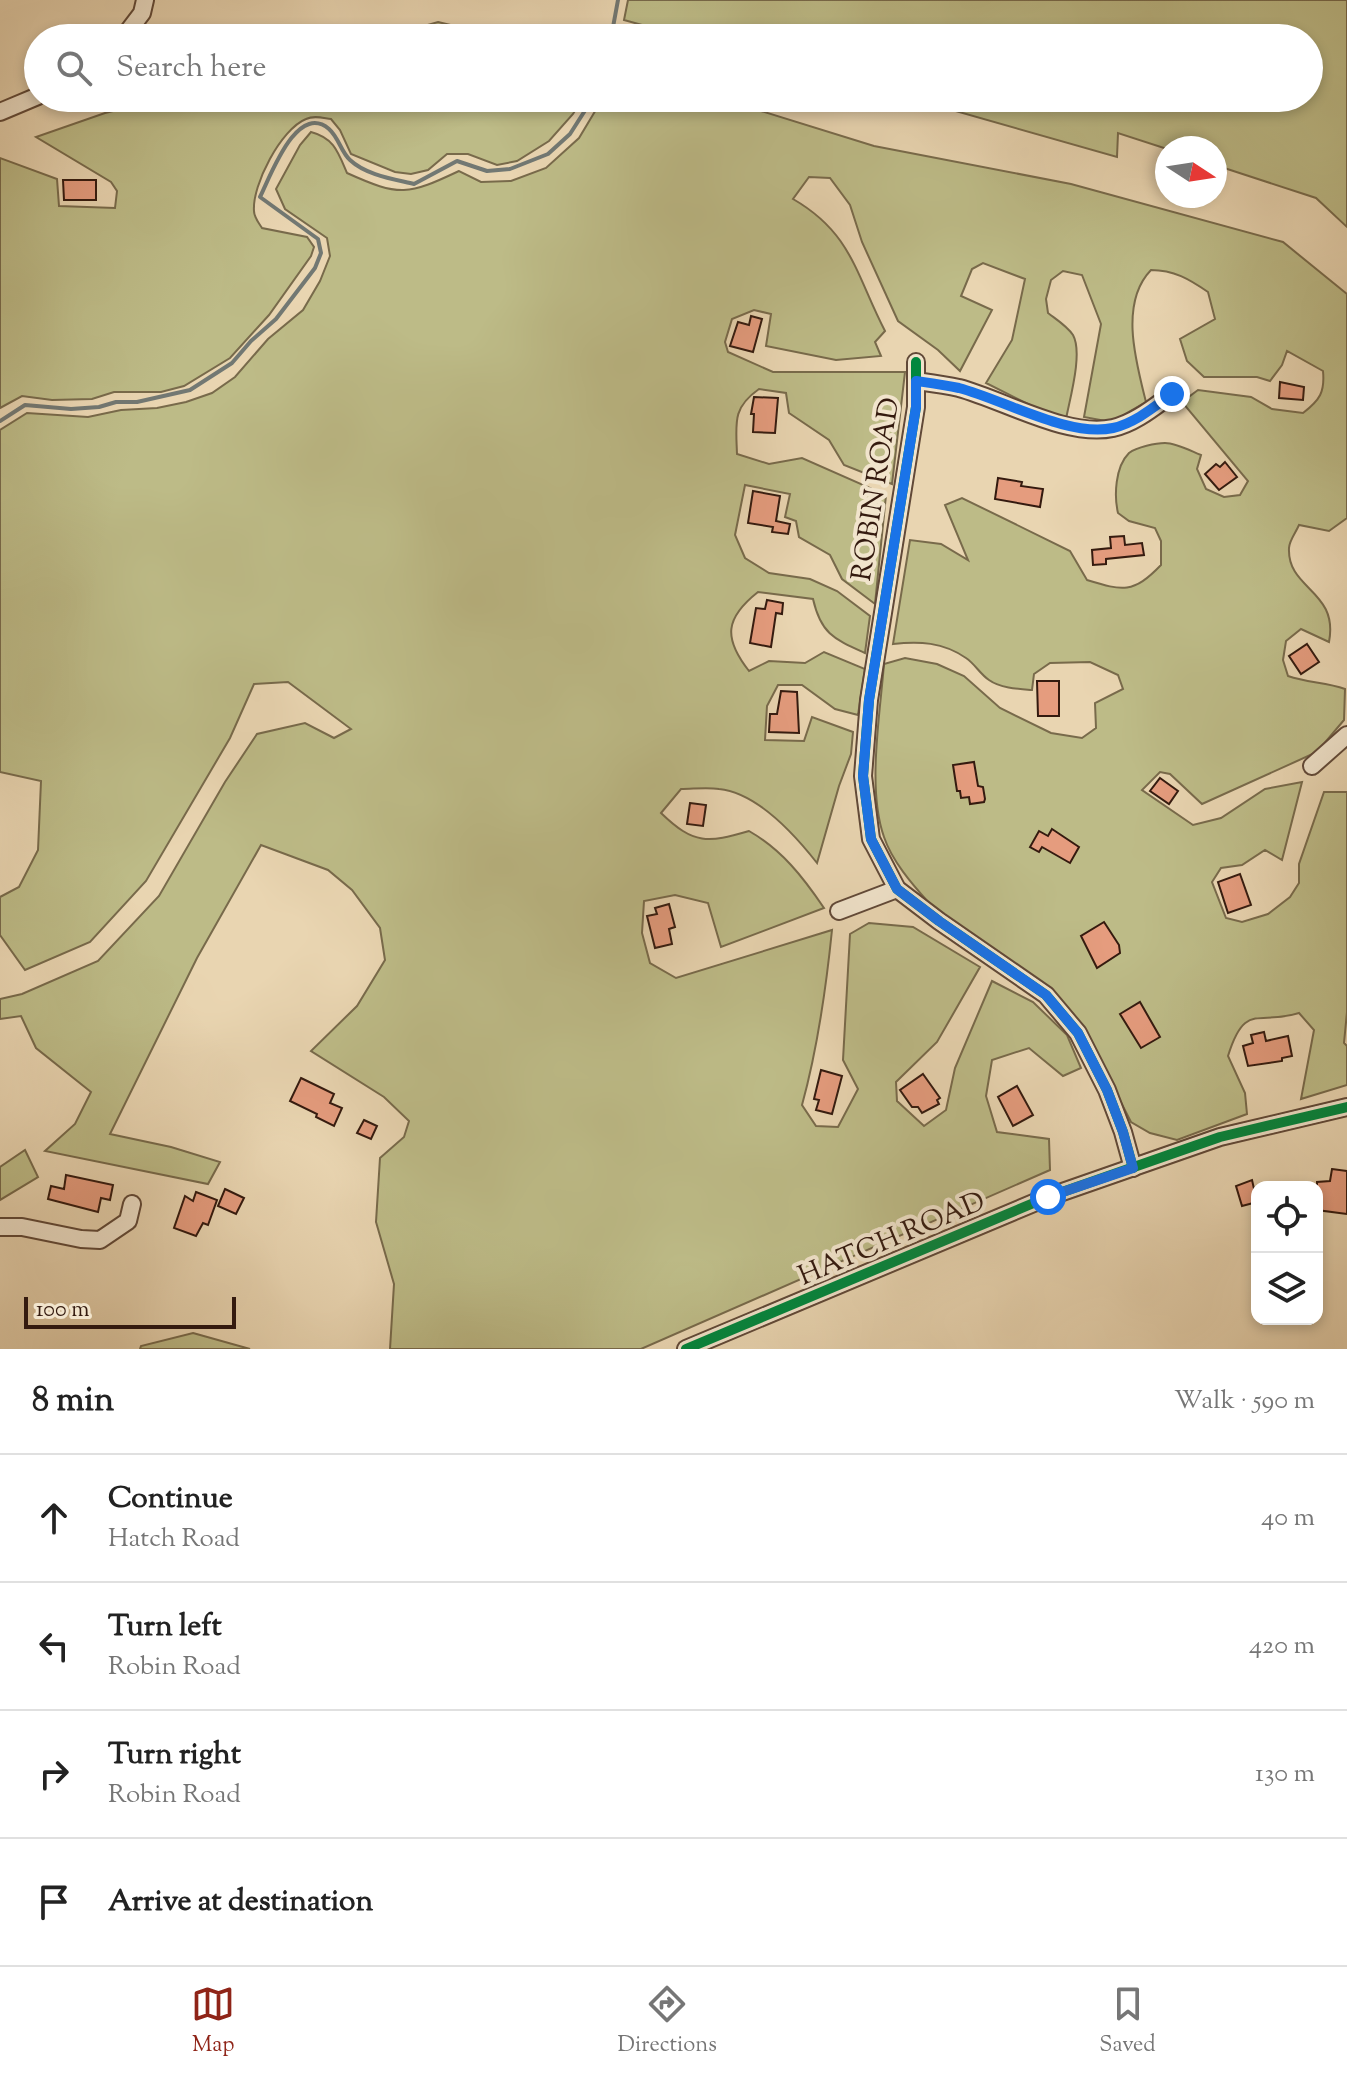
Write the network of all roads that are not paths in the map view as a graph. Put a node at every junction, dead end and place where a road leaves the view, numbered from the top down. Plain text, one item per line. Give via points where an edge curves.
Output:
1 (145, 0) edge
2 (134, 24) edge
3 (24, 102) edge
4 (0, 112) edge
5 (916, 362) dead end
6 (916, 381) junction
7 (1172, 394) dead end
8 (1347, 735) edge
9 (1312, 766) dead end
10 (897, 889) junction
11 (839, 911) dead end
12 (1347, 1107) edge
13 (1133, 1168) junction
14 (132, 1204) dead end
15 (0, 1227) edge
16 (686, 1349) edge

1 - 2 street
3 - 4 street
5 - 6 street, ROBIN ROAD
6 - 7 street, ROBIN ROAD via 958,388 1055,422 1098,428 1135,420
6 - 10 street, ROBIN ROAD via 869,700 863,776 871,839
8 - 9 street
10 - 11 street
10 - 13 street, ROBIN ROAD via 1046,995 1078,1033 1107,1090
12 - 13 street, HATCH ROAD via 1220,1137
13 - 16 street, HATCH ROAD via 1048,1197
14 - 15 street via 128,1221 100,1240

